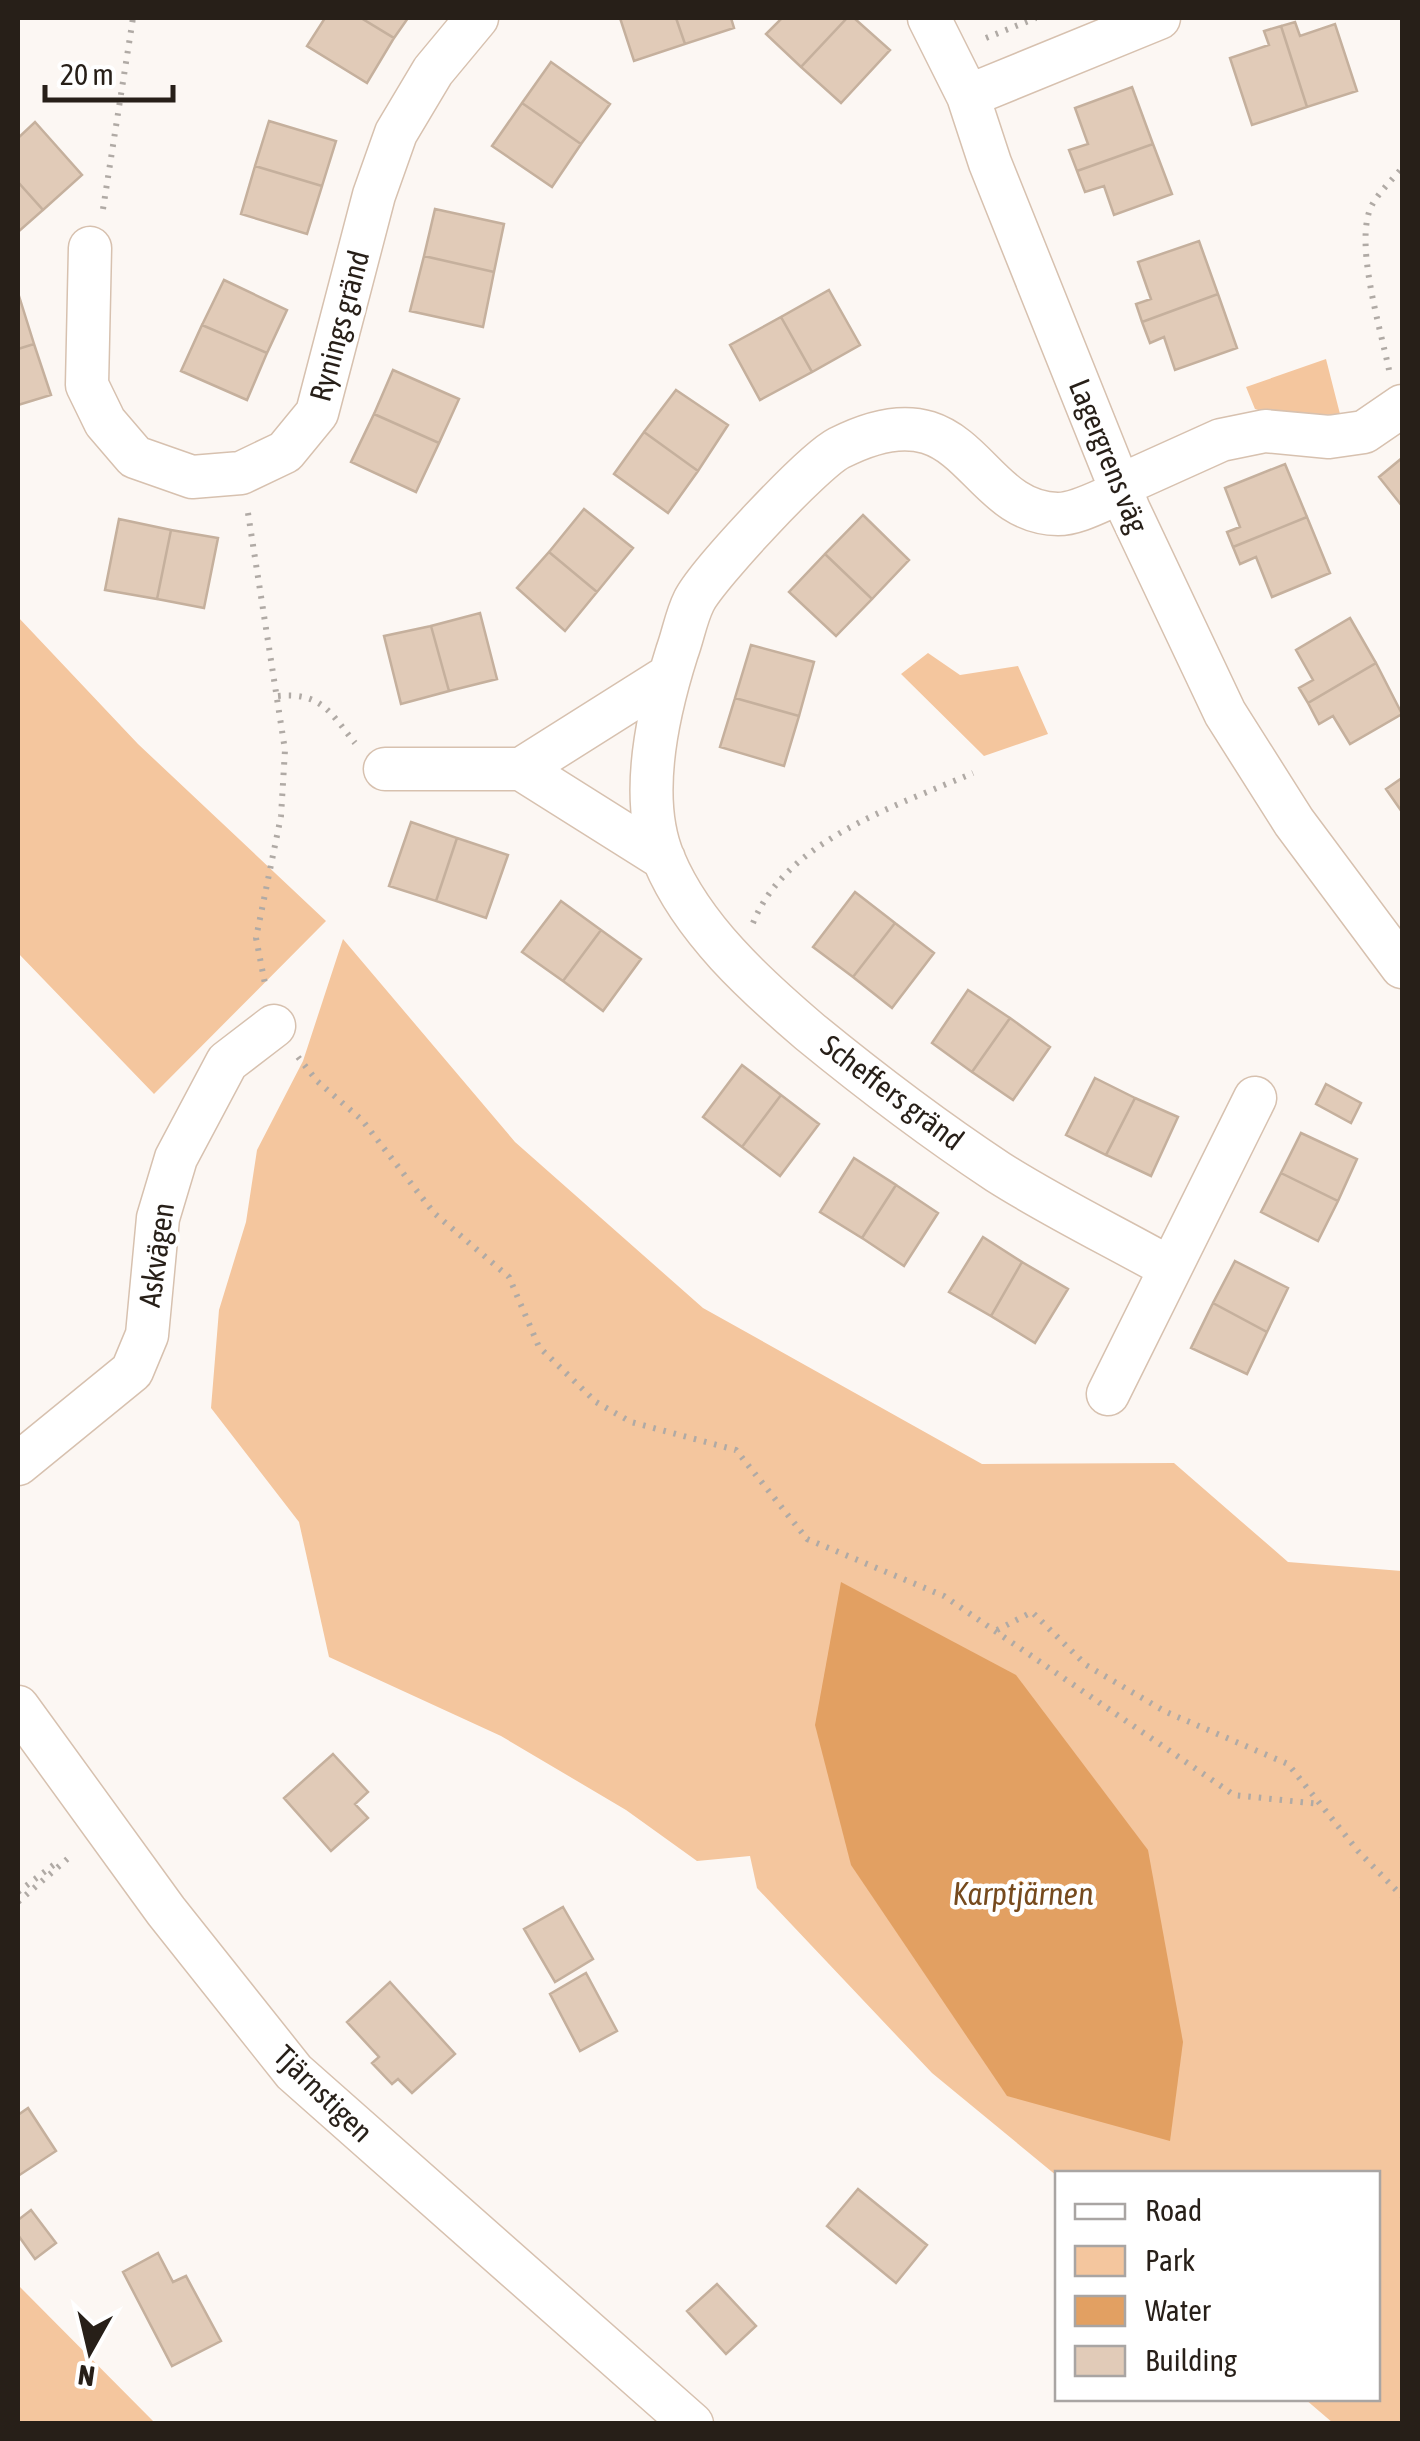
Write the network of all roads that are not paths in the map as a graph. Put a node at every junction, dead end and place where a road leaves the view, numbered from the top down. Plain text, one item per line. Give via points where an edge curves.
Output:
1 (478, 18) edge
2 (1158, 18) edge
3 (937, 36) edge
4 (968, 96) junction
5 (90, 248) road end
6 (1400, 408) edge
7 (1120, 489) junction
8 (670, 675) junction
9 (385, 769) road end
10 (521, 769) junction
11 (664, 860) junction
12 (1402, 967) edge
13 (274, 1026) road end
14 (1254, 1098) dead end
15 (1170, 1268) junction
16 (1108, 1394) dead end
17 (18, 1464) edge
18 (18, 1707) edge
19 (692, 2424) edge

1 - 5 street, Rynings gränd via 433,71 396,133 317,414 285,452 241,472 192,477 135,457 105,422 87,385
2 - 4 street
3 - 4 street
4 - 7 street, Lagergrens väg
6 - 7 street via 1364,432 1329,438 1265,431 1221,440
7 - 8 street, Scheffers gränd via 1063,514 1044,513 1017,502 942,438 883,430 835,450 795,484 694,600
7 - 12 street, Lagergrens väg via 1224,712 1294,822
8 - 10 street
8 - 11 street, Scheffers gränd via 653,778
9 - 10 street
10 - 11 street, Scheffers gränd
11 - 15 street, Scheffers gränd via 702,924 770,998 881,1091 1002,1174
13 - 17 street, Askvägen via 227,1062 176,1158 158,1218 147,1335 132,1371
14 - 15 street
15 - 16 street
18 - 19 street, Tjärnstigen via 294,2072

